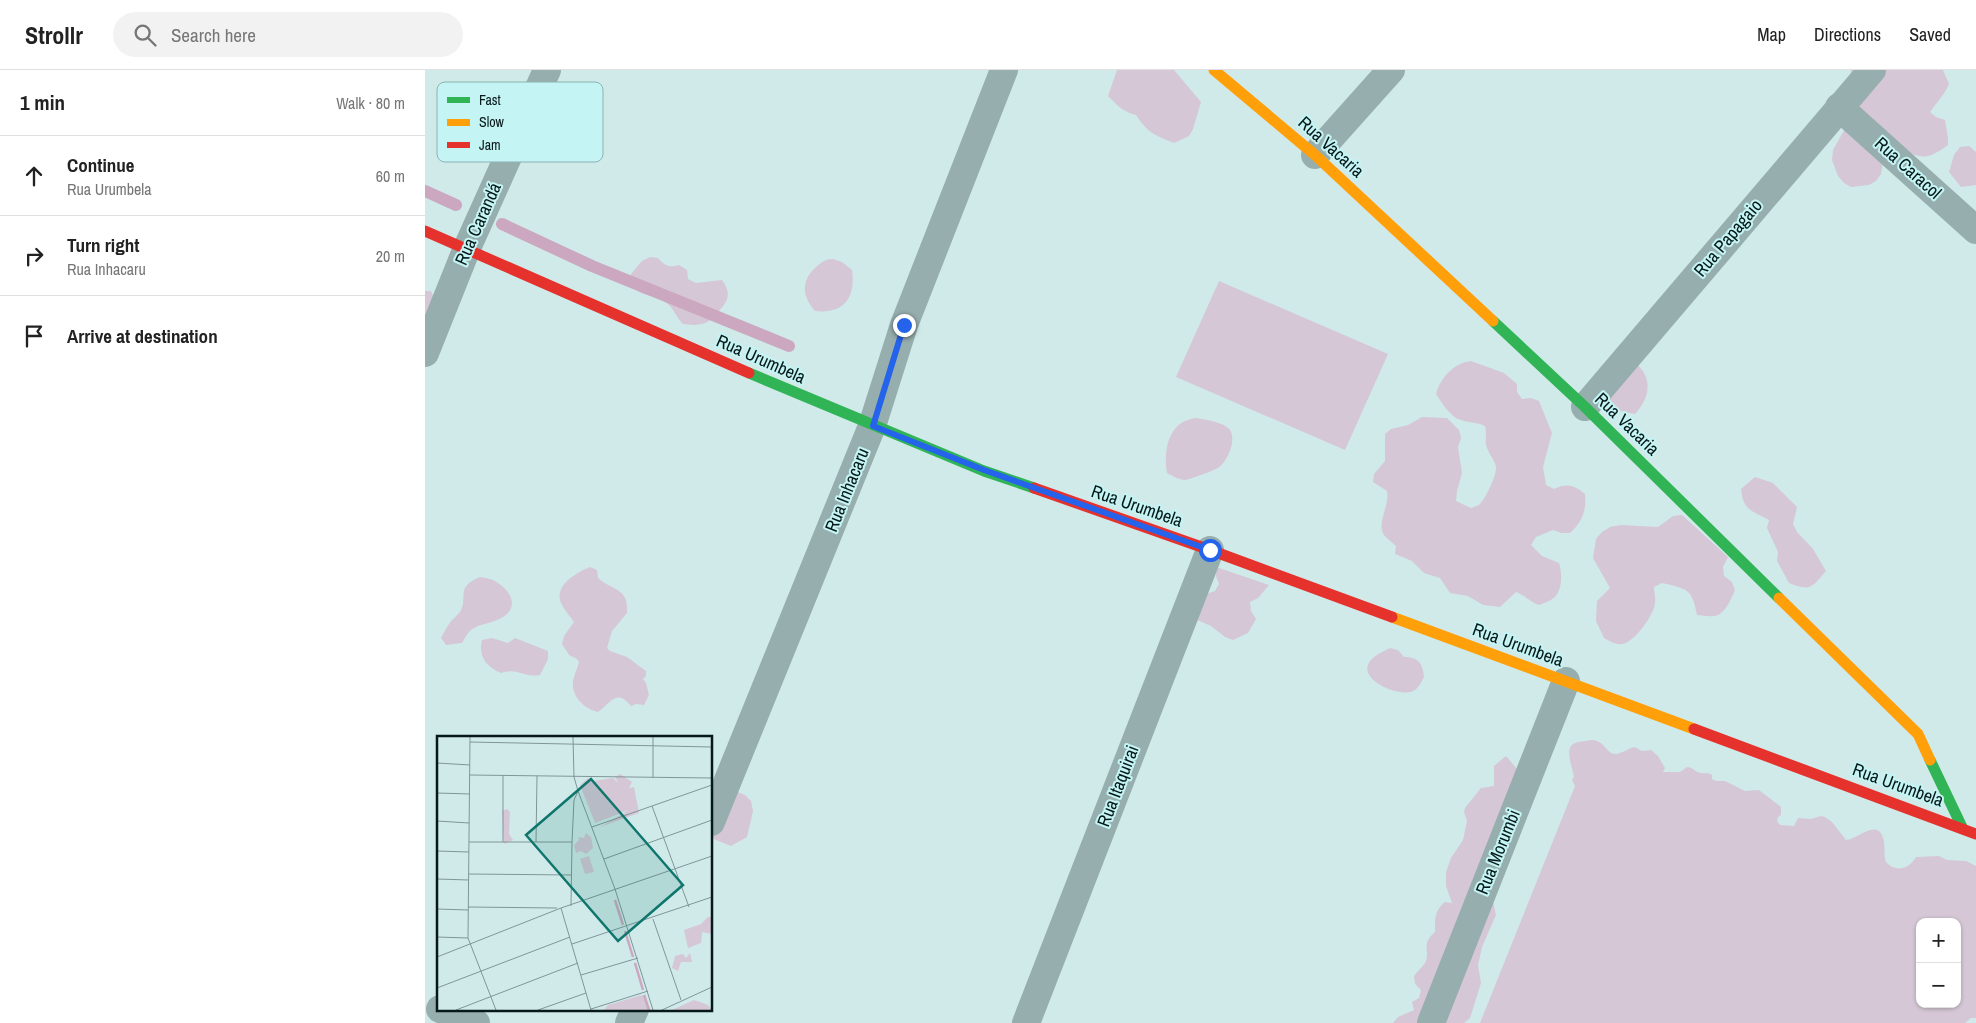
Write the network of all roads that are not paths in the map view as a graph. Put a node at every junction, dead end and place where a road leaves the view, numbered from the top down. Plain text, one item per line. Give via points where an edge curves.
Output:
1 (547, 70) edge
2 (1004, 70) edge
3 (1214, 70) edge
4 (1391, 70) edge
5 (1872, 70) edge
6 (542, 82) edge
7 (1839, 107) junction
8 (1315, 155) junction
9 (506, 162) edge
10 (1976, 230) edge
11 (425, 231) edge
12 (467, 248) junction
13 (425, 352) edge
14 (1585, 408) junction
15 (873, 426) junction
16 (1210, 550) junction
17 (1566, 681) junction
18 (713, 817) edge
19 (1962, 827) junction
20 (1976, 834) edge
21 (425, 1004) edge
22 (437, 1008) edge
23 (442, 1010) edge
24 (635, 1010) edge
25 (477, 1023) edge
26 (629, 1023) edge
27 (1026, 1023) edge
28 (1431, 1023) edge

1 - 6 street, Rua Carandá
2 - 15 street, Rua Inhacaru via 904,325
3 - 8 main road, Rua Vacaria
4 - 8 street
5 - 7 street, Rua Papagaio
7 - 10 street, Rua Caracol
7 - 14 street, Rua Papagaio
8 - 14 main road, Rua Vacaria
9 - 12 street, Rua Carandá
11 - 12 main road, Rua Urumbela
12 - 13 street, Rua Carandá
12 - 15 main road, Rua Urumbela
14 - 19 main road, Rua Vacaria via 1918,734
15 - 16 main road, Rua Urumbela via 984,470
15 - 18 street, Rua Inhacaru
16 - 17 main road, Rua Urumbela
16 - 27 street, Rua Itaquirai
17 - 19 main road, Rua Urumbela
17 - 28 street, Rua Morumbi
19 - 20 main road
21 - 22 street
23 - 25 street
24 - 26 street

